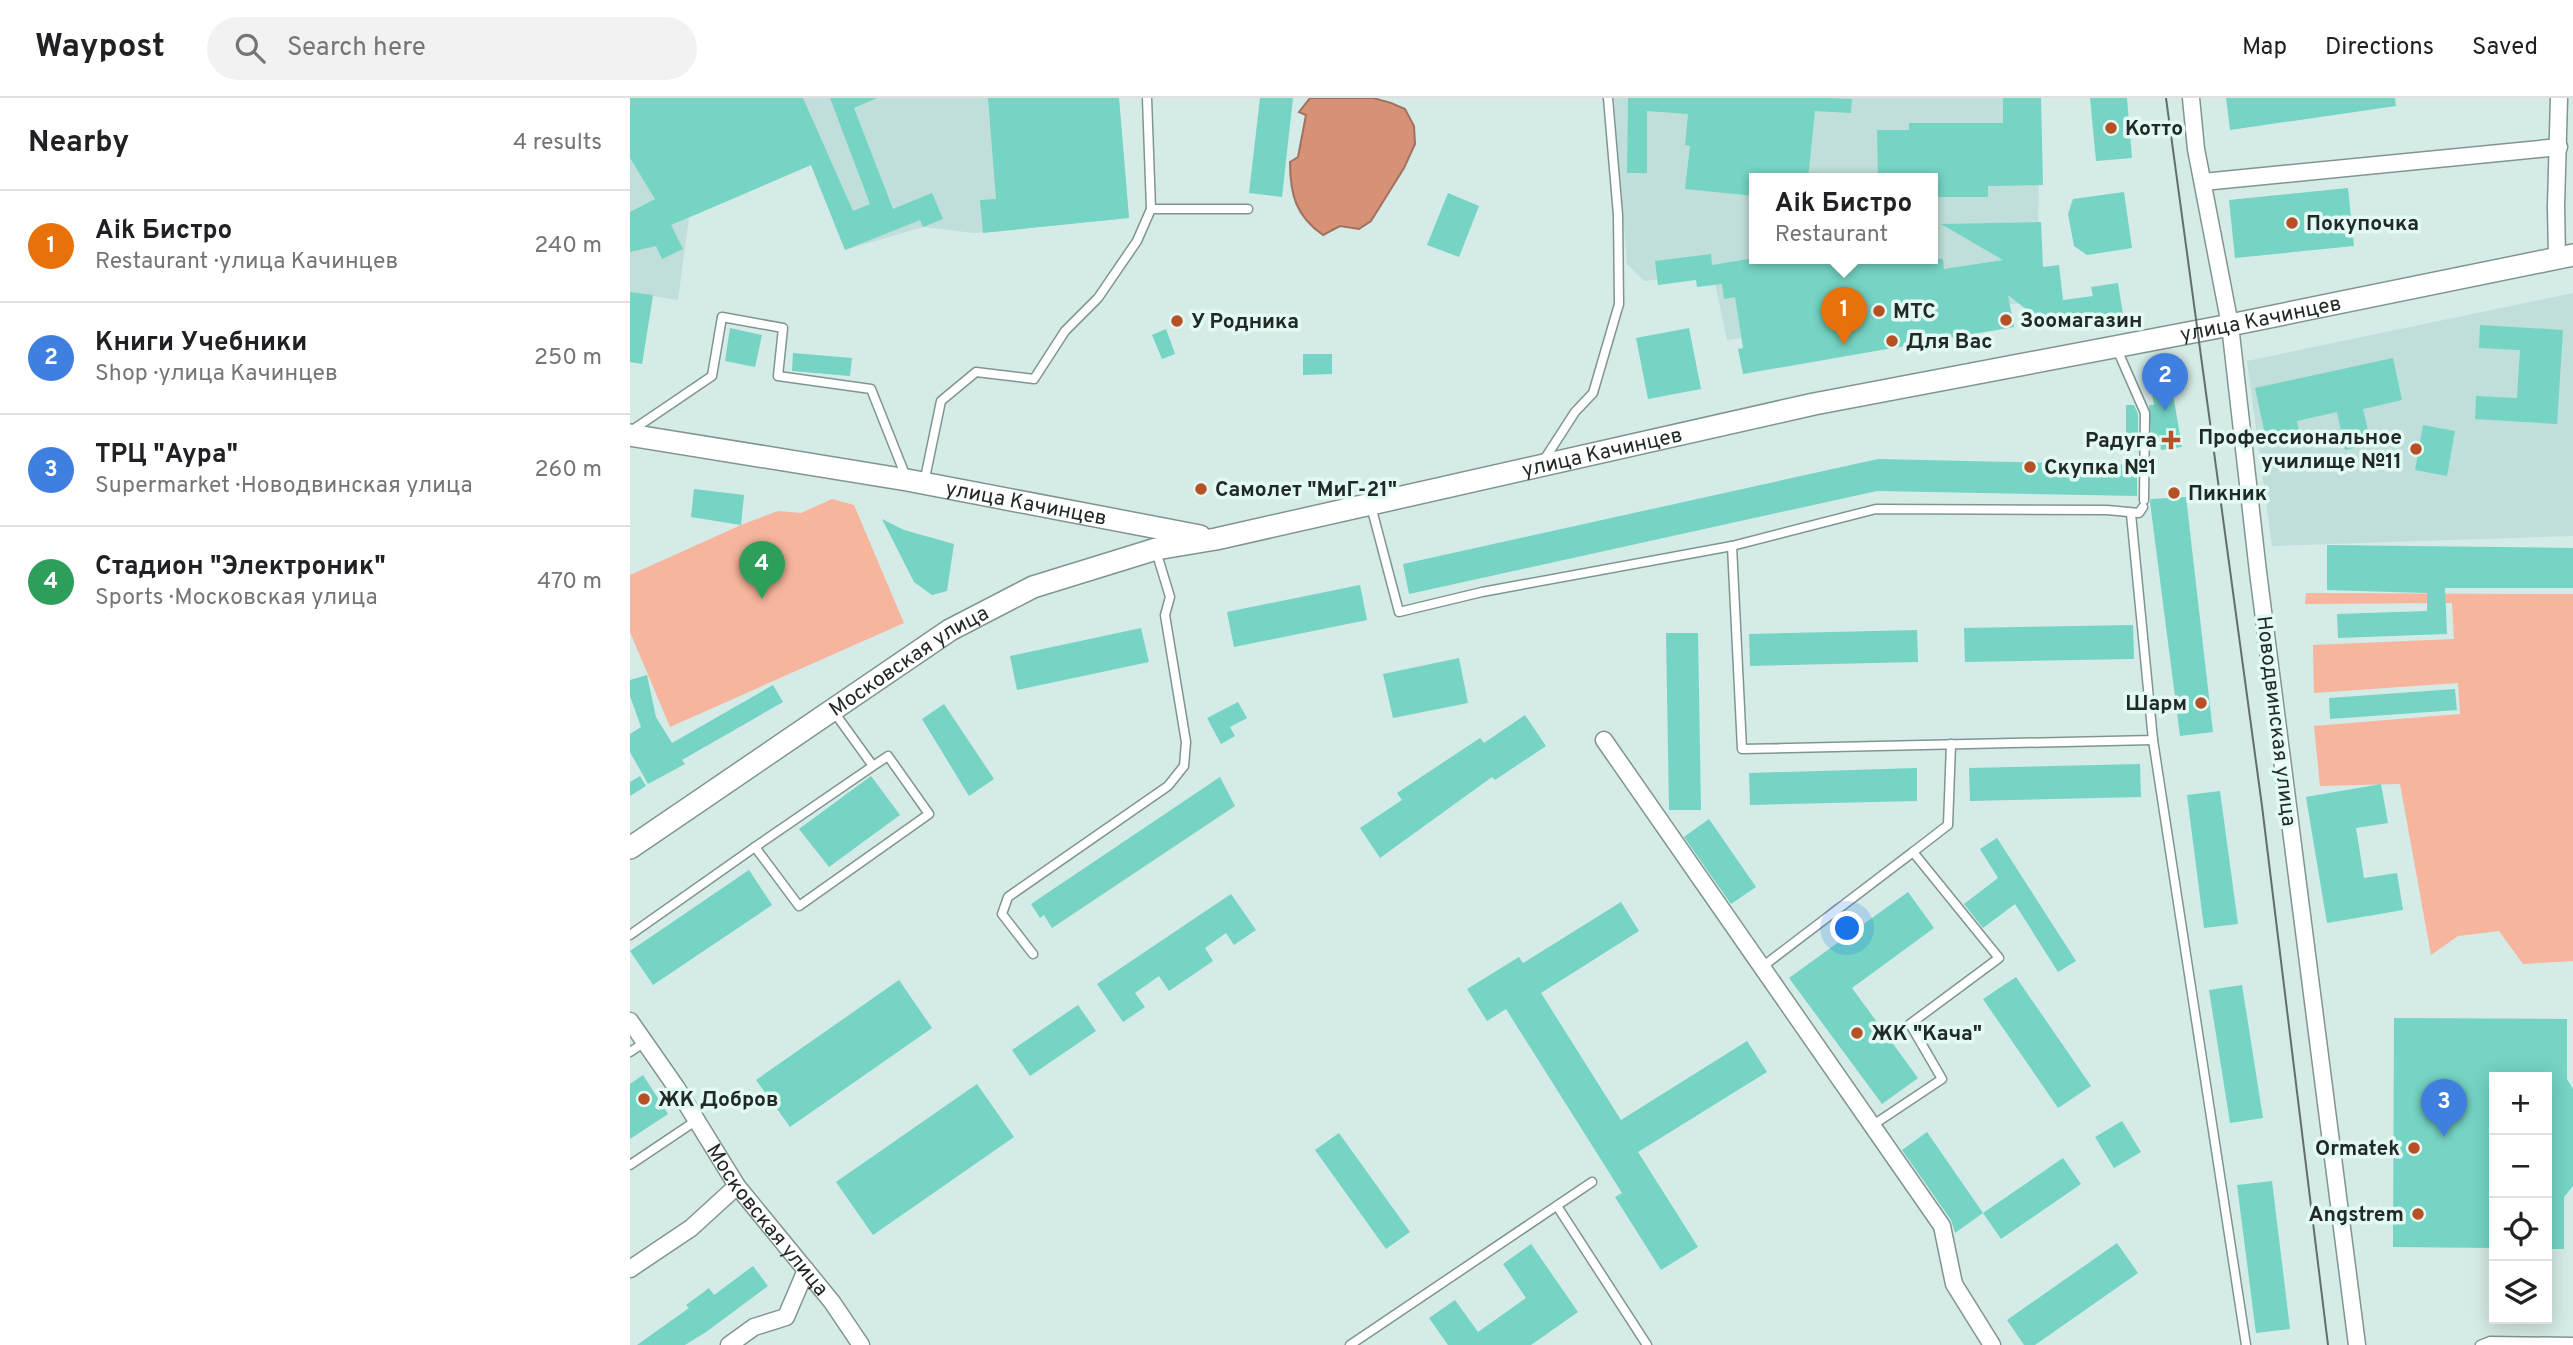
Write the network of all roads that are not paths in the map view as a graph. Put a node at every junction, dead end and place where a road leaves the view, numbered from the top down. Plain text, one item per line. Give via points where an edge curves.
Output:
1 (1147, 98) edge
2 (1608, 98) edge
3 (2191, 98) edge
4 (2559, 98) edge
5 (2558, 147) junction
6 (2203, 181) junction
7 (1151, 209) junction
8 (1248, 209) dead end
9 (2565, 256) edge
10 (2230, 326) junction
11 (2116, 347) junction
12 (630, 433) edge
13 (1541, 465) junction
14 (916, 481) junction
15 (1370, 504) junction
16 (2131, 514) junction
17 (1216, 539) junction
18 (1732, 546) junction
19 (1156, 549) junction
20 (832, 710) junction
21 (1604, 740) dead end
22 (2153, 740) junction
23 (1951, 744) junction
24 (873, 766) junction
25 (755, 847) junction
26 (630, 848) edge
27 (1913, 852) junction
28 (630, 935) edge
29 (1033, 954) dead end
30 (1762, 967) junction
31 (630, 1021) edge
32 (645, 1042) junction
33 (630, 1052) edge
34 (696, 1120) junction
35 (1873, 1125) junction
36 (630, 1165) edge
37 (1592, 1182) dead end
38 (737, 1186) junction
39 (1558, 1206) junction
40 (630, 1269) edge
41 (806, 1270) junction
42 (2573, 1342) edge
43 (729, 1345) edge
44 (861, 1345) edge
45 (1350, 1345) edge
46 (1647, 1345) edge
47 (1992, 1345) edge
48 (2246, 1345) edge
49 (2357, 1345) edge
50 (2480, 1345) edge

1 - 7 lane
2 - 13 lane via 1618,215 1619,304 1593,393
3 - 6 street, Новодвинская улица
4 - 5 street
5 - 6 street
5 - 9 street
6 - 10 street, Новодвинская улица
7 - 8 lane
7 - 14 lane via 1138,242 1098,298 1065,331 1034,380 976,372 941,401
9 - 10 main road, улица Качинцев
10 - 11 main road, улица Качинцев
10 - 49 street, Новодвинская улица
11 - 13 main road, улица Качинцев via 1814,404
11 - 16 lane via 2145,414 2144,503 2139,513
12 - 14 main road, улица Качинцев
12 - 14 lane via 712,376 722,317 783,328 778,376 871,389
13 - 15 main road, улица Качинцев
14 - 17 main road, улица Качинцев
15 - 17 main road, улица Качинцев
15 - 18 lane via 1399,611
16 - 18 lane via 2107,510 1876,509
16 - 22 lane
17 - 19 main road, Московская улица
18 - 23 lane via 1742,749
19 - 20 main road, Московская улица via 1033,587 950,630
19 - 29 lane via 1170,597 1165,615 1186,742 1184,766 1168,786 1008,897 1002,914
20 - 24 lane
20 - 26 main road, Московская улица
21 - 30 street
22 - 23 lane
22 - 48 lane
23 - 27 lane via 1948,825
24 - 25 lane
24 - 25 lane via 888,756 929,814 799,906
25 - 28 lane
27 - 30 lane
27 - 35 lane via 1999,958 1910,1024 1942,1079
30 - 35 street
31 - 32 street, Московская улица
32 - 33 lane
32 - 34 street, Московская улица
34 - 36 lane
34 - 38 street, Московская улица
35 - 47 street via 1941,1226 1954,1284
37 - 39 lane
38 - 40 street via 691,1228
38 - 41 street, Московская улица
39 - 45 lane
39 - 46 lane
41 - 43 street via 786,1317 754,1327
41 - 44 street, Московская улица
42 - 50 lane via 2490,1341

